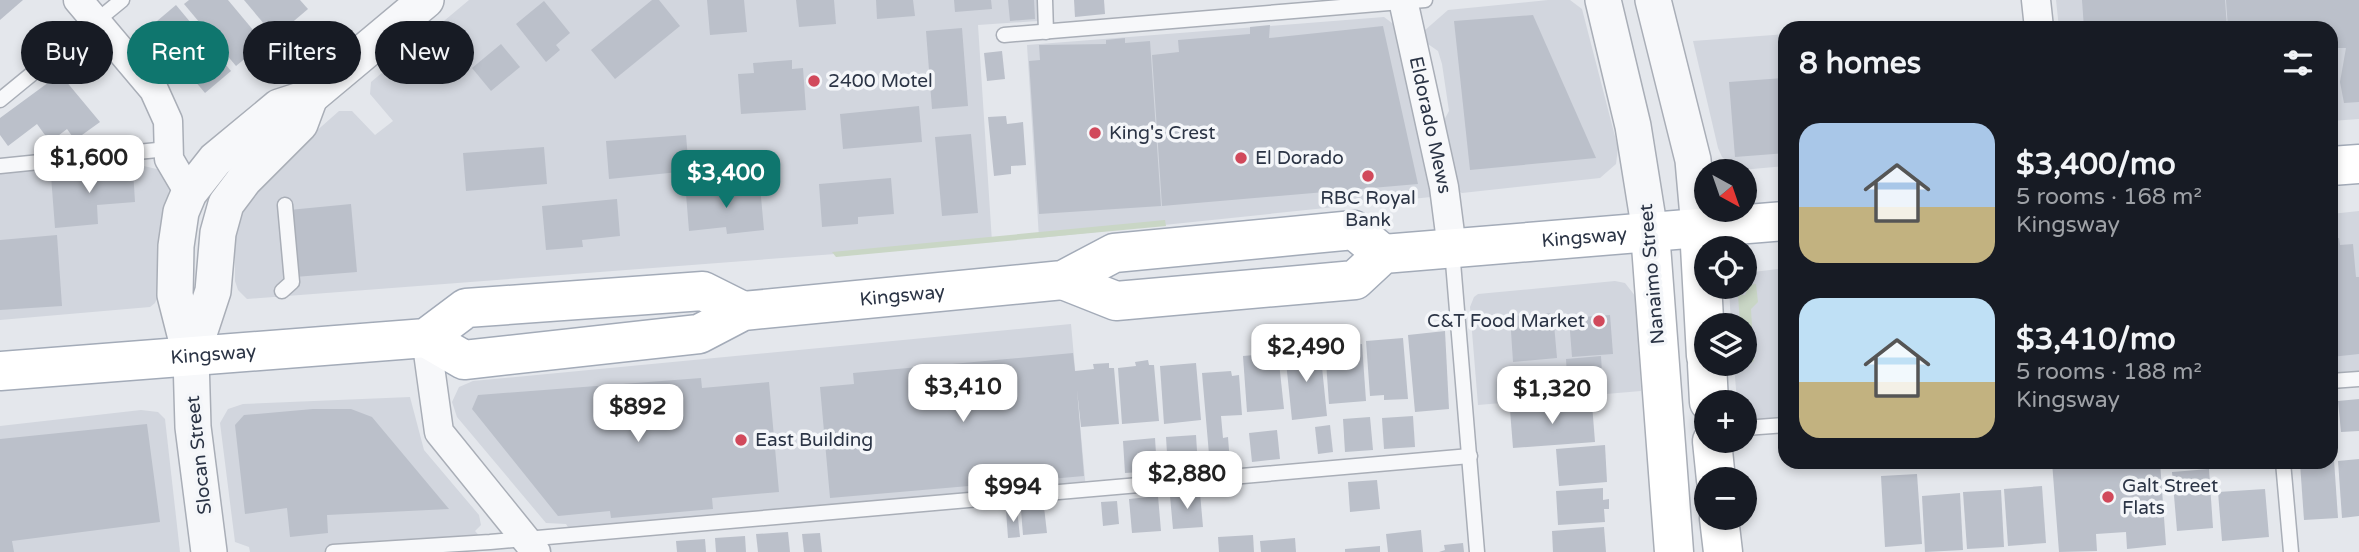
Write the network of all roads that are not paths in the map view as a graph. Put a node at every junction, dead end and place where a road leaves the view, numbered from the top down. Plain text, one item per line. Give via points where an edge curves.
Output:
1 (79, 0) edge
2 (122, 0) edge
3 (426, 0) edge
4 (1045, 0) edge
5 (1603, 0) edge
6 (1653, 0) edge
7 (2036, 0) edge
8 (1410, 1) edge
9 (96, 21) edge
10 (98, 21) edge
11 (2038, 21) edge
12 (1046, 32) junction
13 (1004, 35) dead end
14 (113, 41) edge
15 (21, 83) edge
16 (310, 96) junction
17 (0, 100) edge
18 (167, 149) junction
19 (2359, 163) edge
20 (2338, 165) edge
21 (0, 166) edge
22 (189, 193) junction
23 (285, 205) dead end
24 (1778, 222) edge
25 (1699, 228) junction
26 (1650, 232) junction
27 (1452, 249) junction
28 (282, 291) dead end
29 (743, 312) junction
30 (1704, 313) edge
31 (426, 338) junction
32 (191, 358) junction
33 (0, 372) edge
34 (2359, 379) edge
35 (2338, 380) edge
36 (1778, 426) edge
37 (1757, 427) edge
38 (1470, 456) junction
39 (2285, 469) edge
40 (1720, 530) edge
41 (531, 545) edge
42 (404, 549) edge
43 (209, 552) edge
44 (333, 552) edge
45 (1477, 552) edge
46 (1674, 552) edge
47 (1723, 552) edge
48 (2291, 552) edge

1 - 9 street
2 - 10 lane
3 - 16 street
4 - 12 lane
5 - 26 street, Nanaimo Street via 1633,126
6 - 25 street via 1693,160
7 - 11 street
8 - 12 lane
8 - 27 street, Eldorado Mews
12 - 13 lane
14 - 18 street via 154,90 168,121
15 - 17 lane
16 - 22 street via 279,107 215,160
16 - 32 street, Slocan Street via 300,124 226,204 218,233 213,291
18 - 21 lane
18 - 22 street via 172,167
19 - 20 main road
22 - 32 street, Slocan Street via 181,212 175,288
23 - 28 lane via 292,282
24 - 25 main road, Kingsway
25 - 26 main road, Kingsway
25 - 30 main road
26 - 27 main road, Kingsway
26 - 46 main road, Nanaimo Street
27 - 29 main road, Kingsway via 1383,254 1354,230 1114,253 1063,281
27 - 38 lane
29 - 31 main road, Kingsway via 699,334 464,360
29 - 31 main road via 703,291 466,308
31 - 32 main road, Kingsway
31 - 41 street via 439,432
32 - 33 main road, Kingsway
32 - 43 street, Slocan Street via 193,427
34 - 35 lane
36 - 37 lane
38 - 41 lane
38 - 45 lane
39 - 48 lane
40 - 47 main road
41 - 42 lane
42 - 44 lane

